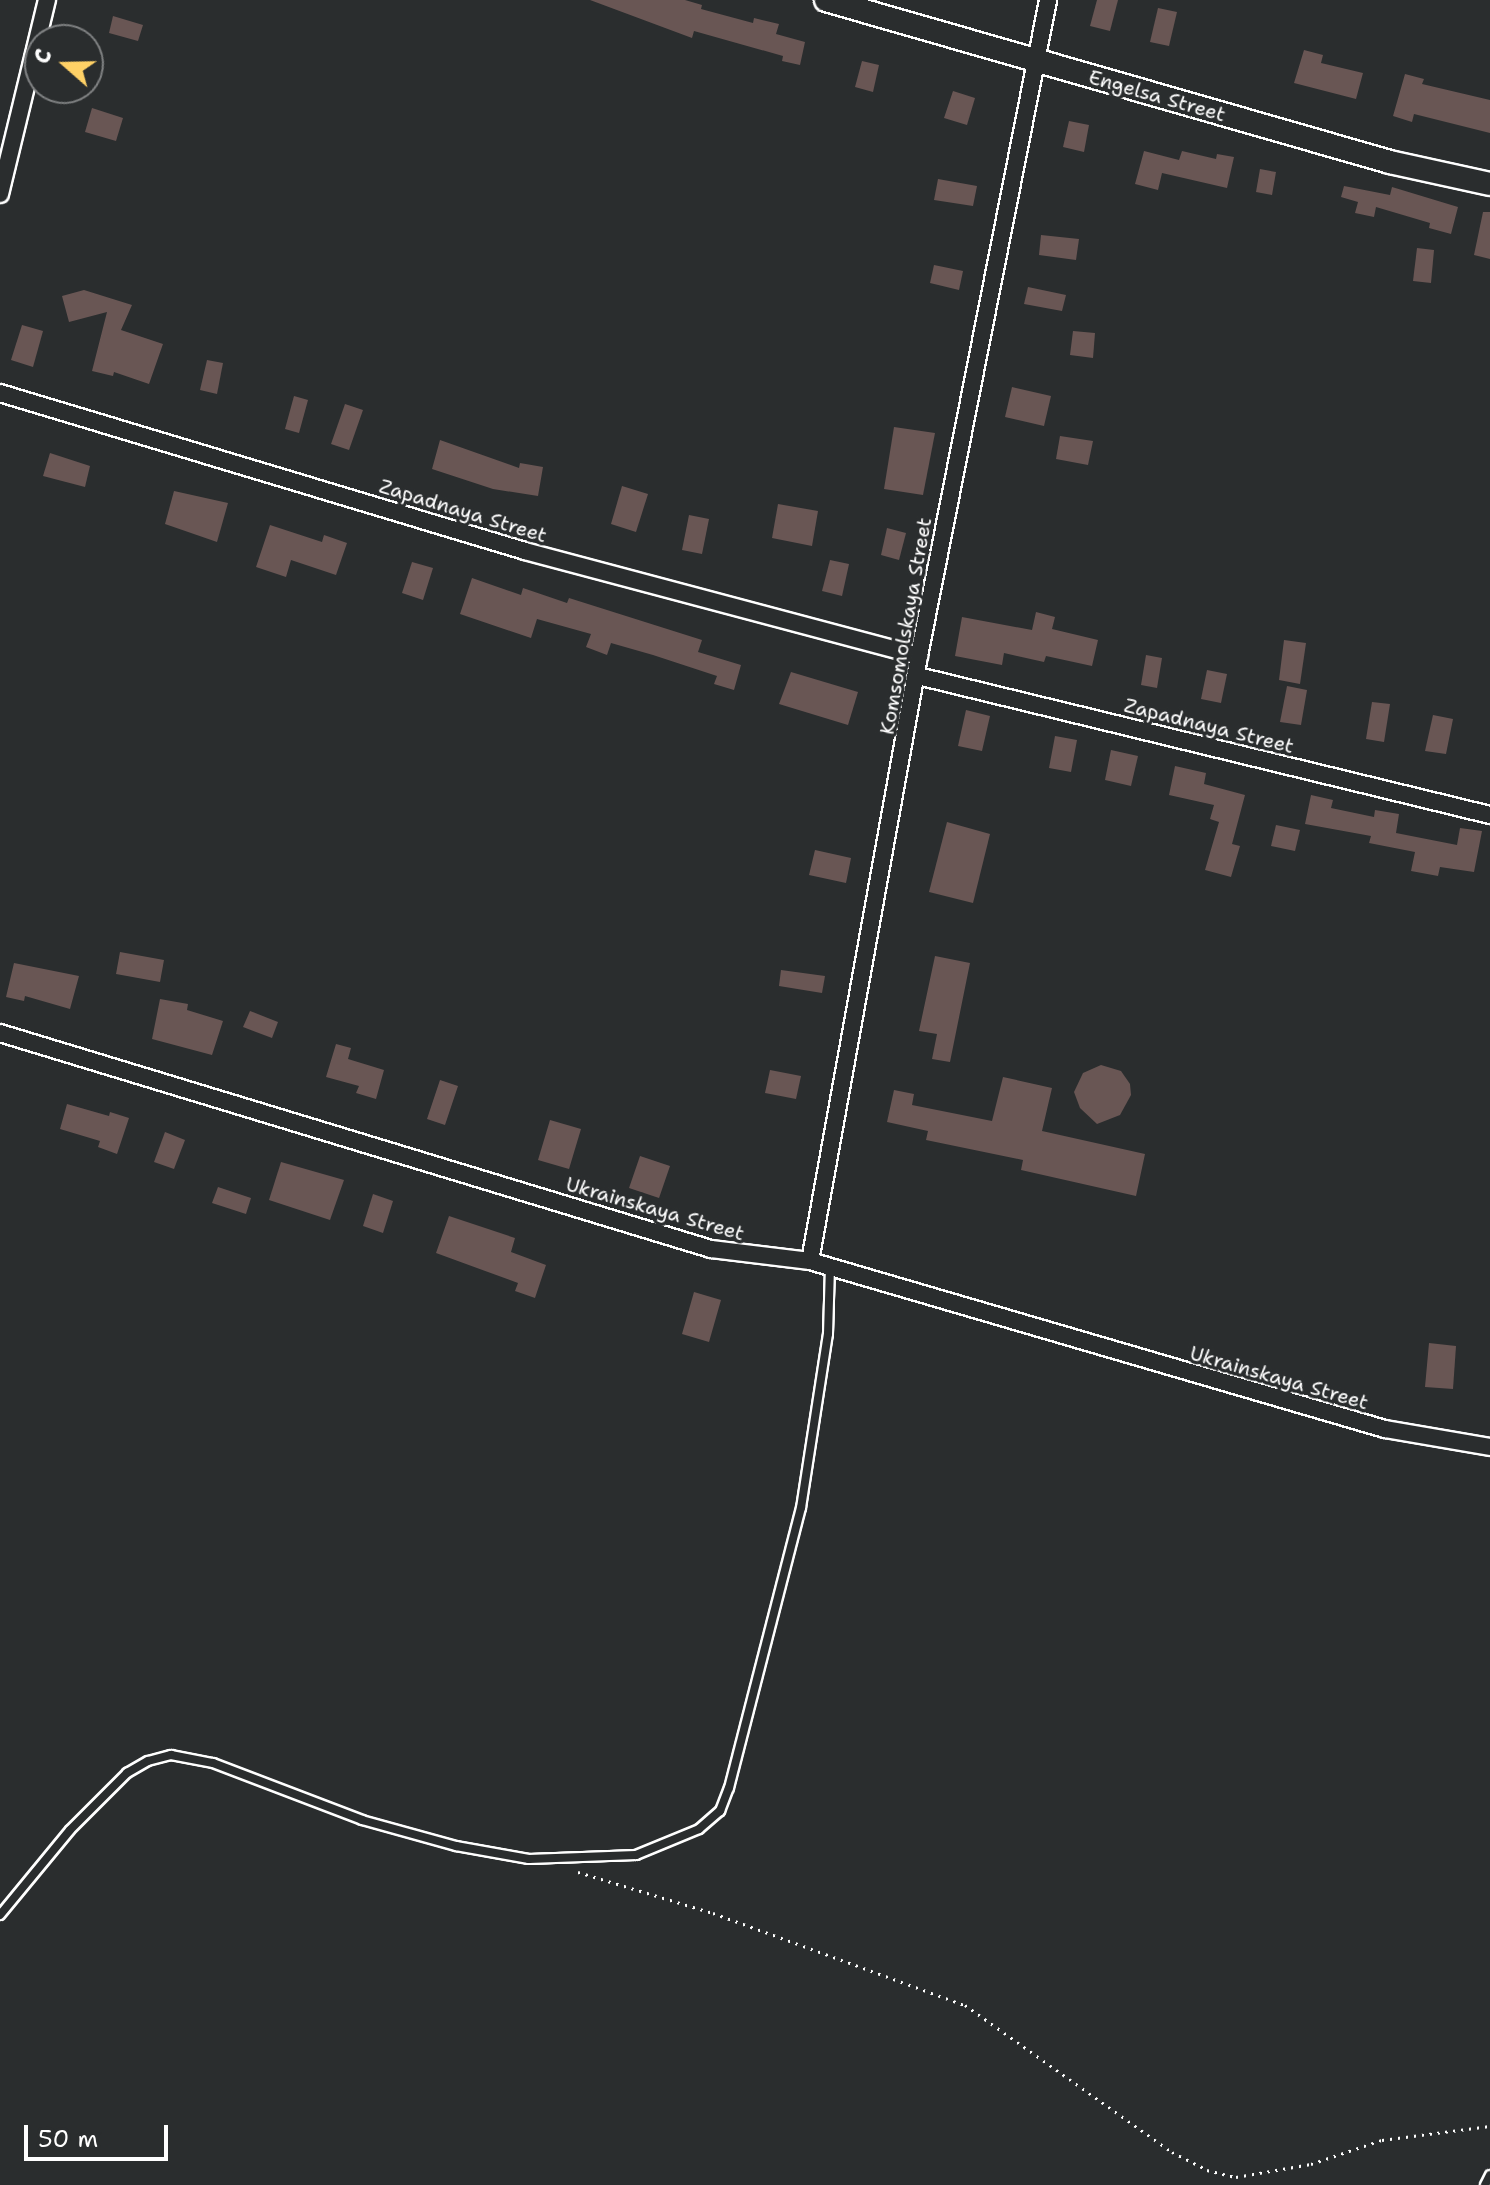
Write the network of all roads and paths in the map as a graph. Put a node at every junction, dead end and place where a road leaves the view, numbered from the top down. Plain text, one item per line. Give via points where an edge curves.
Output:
1 (47, 0) edge
2 (826, 0) edge
3 (1048, 0) edge
4 (1034, 62) junction
5 (1490, 184) edge
6 (0, 194) edge
7 (0, 393) edge
8 (919, 656) junction
9 (918, 676) junction
10 (1490, 815) edge
11 (0, 1033) edge
12 (810, 1261) junction
13 (830, 1267) junction
14 (1490, 1447) edge
15 (537, 1859) junction
16 (0, 1915) edge
17 (1490, 2126) edge
18 (1490, 2175) edge
19 (1485, 2185) edge

1 - 6 street
2 - 4 main road, Engelsa Street
3 - 4 street, Komsomolskaya Street
4 - 5 main road, Engelsa Street via 1390,162
4 - 8 street, Komsomolskaya Street
7 - 8 street, Zapadnaya Street via 525,551
8 - 9 street, Komsomolskaya Street
9 - 10 street, Zapadnaya Street
9 - 12 street, Komsomolskaya Street
11 - 12 street, Ukrainskaya Street via 711,1249
12 - 13 street, Ukrainskaya Street
13 - 14 street, Ukrainskaya Street via 1385,1429
13 - 15 lane via 828,1334 809,1471 720,1811 699,1829 636,1855
15 - 16 lane via 456,1846 362,1820 213,1763 171,1755 127,1773 70,1830
15 - 17 path via 713,1913 965,2005 1172,2152 1207,2170 1236,2177 1311,2164 1382,2140
18 - 19 lane

